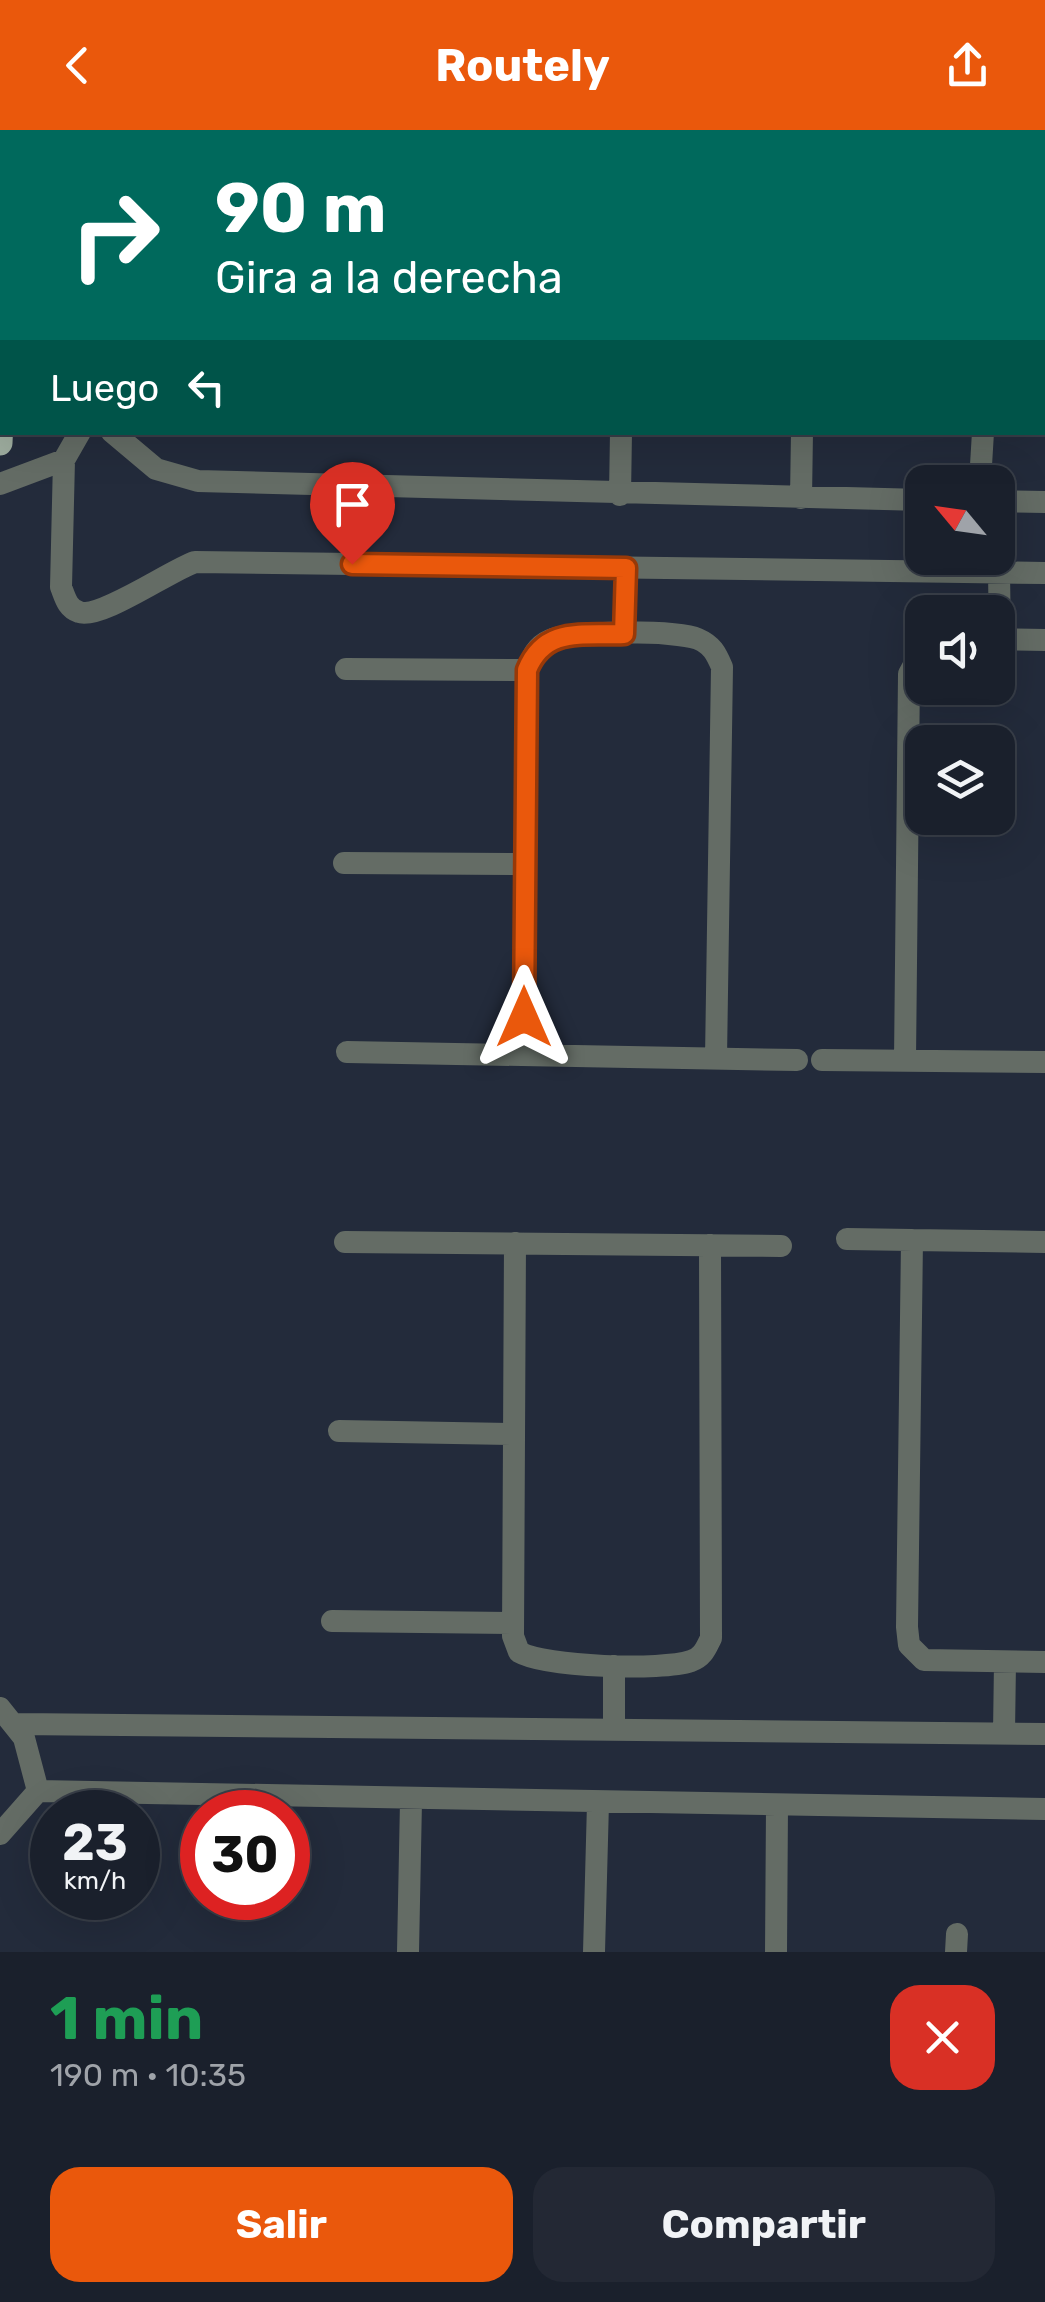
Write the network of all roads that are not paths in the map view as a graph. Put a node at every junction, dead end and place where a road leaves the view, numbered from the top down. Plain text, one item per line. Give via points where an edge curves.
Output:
1 (78, 435) edge
2 (621, 435) edge
3 (802, 435) edge
4 (983, 435) edge
5 (115, 437) edge
6 (64, 460) junction
7 (981, 465) edge
8 (0, 484) edge
9 (620, 495) junction
10 (801, 498) junction
11 (905, 500) edge
12 (1015, 502) edge
13 (1045, 502) edge
14 (626, 568) junction
15 (905, 571) edge
16 (1015, 572) edge
17 (1045, 573) edge
18 (624, 634) junction
19 (1015, 639) edge
20 (1045, 640) edge
21 (346, 670) dead end
22 (527, 670) junction
23 (909, 705) edge
24 (344, 863) dead end
25 (525, 864) junction
26 (348, 1052) dead end
27 (524, 1055) junction
28 (716, 1058) junction
29 (797, 1060) dead end
30 (822, 1060) dead end
31 (905, 1060) junction
32 (1045, 1062) edge
33 (847, 1238) dead end
34 (912, 1240) junction
35 (344, 1242) dead end
36 (1045, 1242) edge
37 (516, 1243) junction
38 (710, 1245) junction
39 (782, 1246) dead end
40 (338, 1431) dead end
41 (514, 1434) junction
42 (332, 1621) dead end
43 (513, 1624) junction
44 (1005, 1662) junction
45 (1045, 1662) edge
46 (614, 1666) junction
47 (8, 1716) edge
48 (614, 1728) junction
49 (1004, 1733) junction
50 (1045, 1734) edge
51 (38, 1790) edge
52 (160, 1794) edge
53 (30, 1800) edge
54 (411, 1801) junction
55 (598, 1804) junction
56 (777, 1806) junction
57 (1045, 1809) edge
58 (0, 1834) edge
59 (408, 1952) edge
60 (594, 1952) edge
61 (776, 1952) edge

1 - 6 street
2 - 9 street
3 - 10 street
4 - 7 street
5 - 9 street via 156,469 198,481
6 - 8 street
6 - 14 street via 62,587 67,604 80,613 98,612 195,562
9 - 10 street
10 - 11 street
12 - 13 street
14 - 15 street
14 - 18 street
16 - 17 street
18 - 22 street via 552,638 535,650
18 - 28 street via 694,637 713,648 722,667
19 - 20 street
21 - 22 street
22 - 25 street
23 - 31 street
24 - 25 street
25 - 27 street
26 - 27 street
27 - 28 street
28 - 29 street
30 - 31 street
31 - 32 street
33 - 34 street
34 - 36 street
34 - 44 street via 909,1645 924,1660
35 - 37 street
37 - 38 street
37 - 41 street
38 - 39 street
38 - 46 street via 711,1638 704,1654 690,1662
40 - 41 street
41 - 43 street
42 - 43 street
43 - 46 street via 519,1652 535,1661
44 - 45 street
44 - 49 street
46 - 48 street
47 - 48 street
47 - 51 street
48 - 49 street
49 - 50 street
52 - 54 street
53 - 58 street
54 - 55 street
54 - 59 street
55 - 56 street
55 - 60 street
56 - 57 street
56 - 61 street

